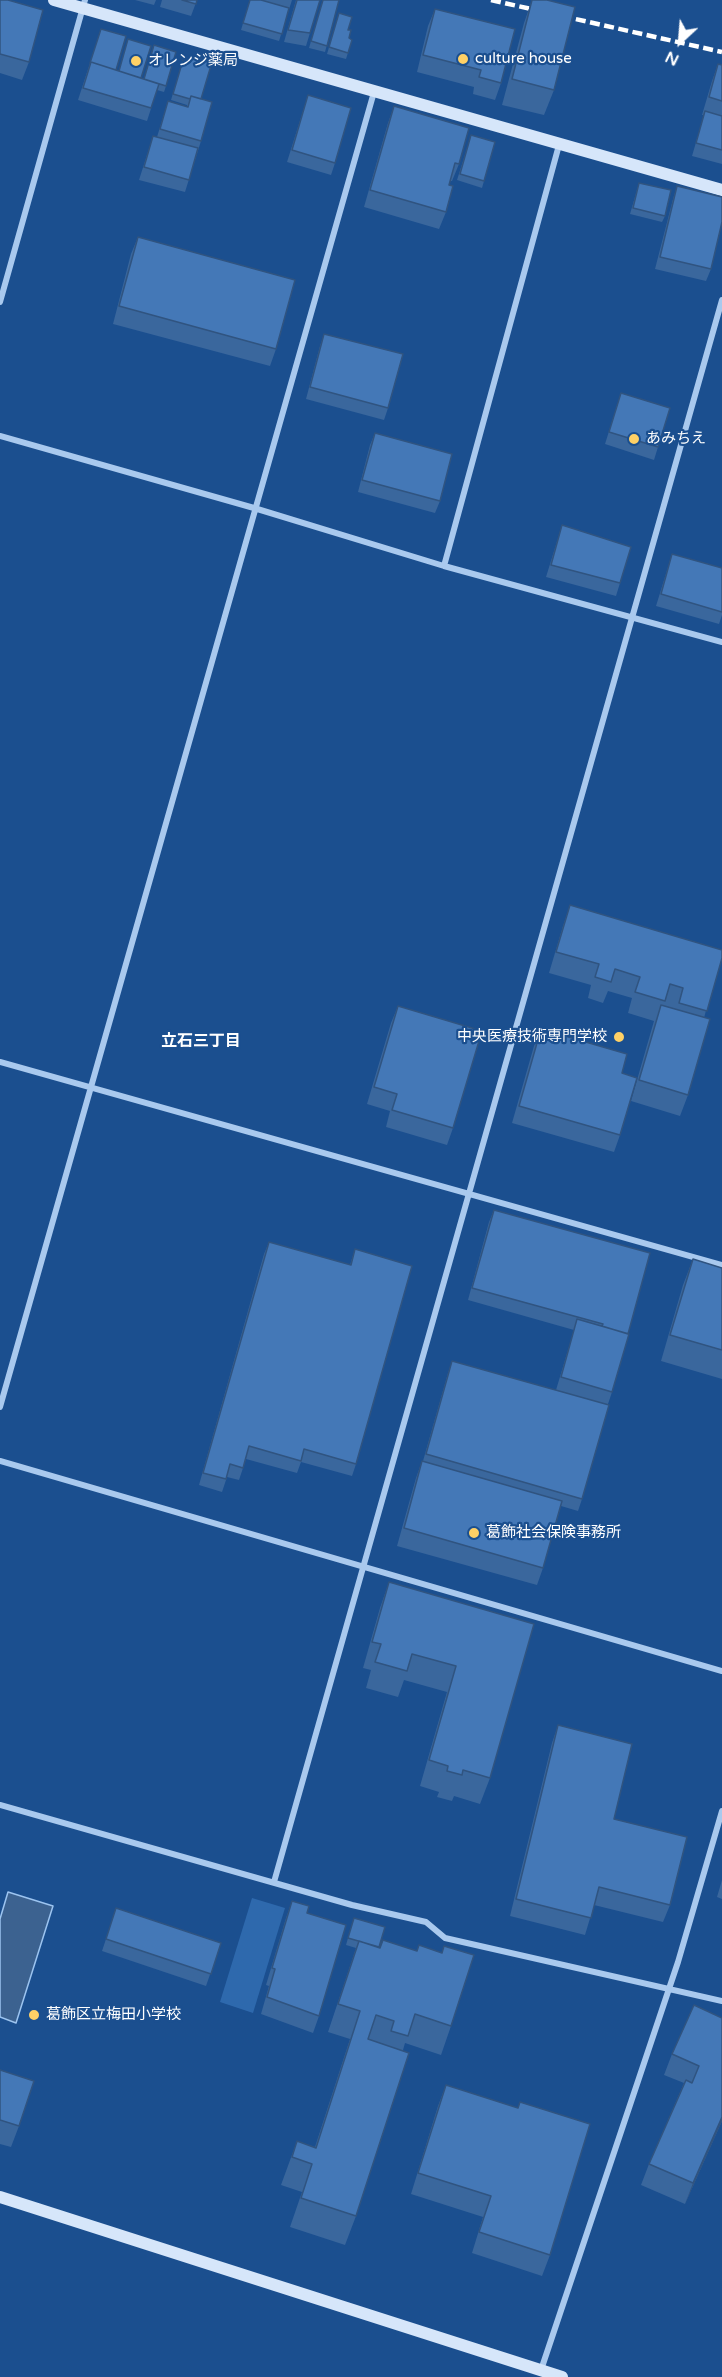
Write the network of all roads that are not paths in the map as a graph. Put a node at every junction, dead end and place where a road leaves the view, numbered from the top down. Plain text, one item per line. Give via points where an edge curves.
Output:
1 (54, 0) edge
2 (84, 4) edge
3 (374, 92) junction
4 (560, 145) junction
5 (722, 190) edge
6 (722, 300) edge
7 (0, 302) edge
8 (0, 436) edge
9 (254, 508) junction
10 (444, 566) junction
11 (633, 617) junction
12 (722, 642) edge
13 (0, 1062) edge
14 (93, 1087) junction
15 (469, 1194) junction
16 (722, 1265) edge
17 (0, 1407) edge
18 (0, 1461) edge
19 (363, 1568) junction
20 (722, 1671) edge
21 (0, 1805) edge
22 (722, 1811) edge
23 (274, 1882) junction
24 (669, 1988) junction
25 (722, 2001) edge
26 (0, 2197) edge
27 (541, 2370) junction
28 (562, 2377) edge

1 - 2 street
2 - 3 street
2 - 7 street
3 - 4 street
3 - 9 street
4 - 5 street
4 - 10 street
6 - 11 street
8 - 9 street
9 - 10 street
9 - 14 street
10 - 11 street
11 - 12 street
11 - 15 street
13 - 14 street
14 - 15 street
14 - 17 street
15 - 16 street
15 - 19 street
18 - 19 street
19 - 20 street
19 - 23 street
21 - 23 street
22 - 24 street
23 - 24 street via 426,1922 445,1938
24 - 25 street
24 - 27 street
26 - 27 street
27 - 28 street

